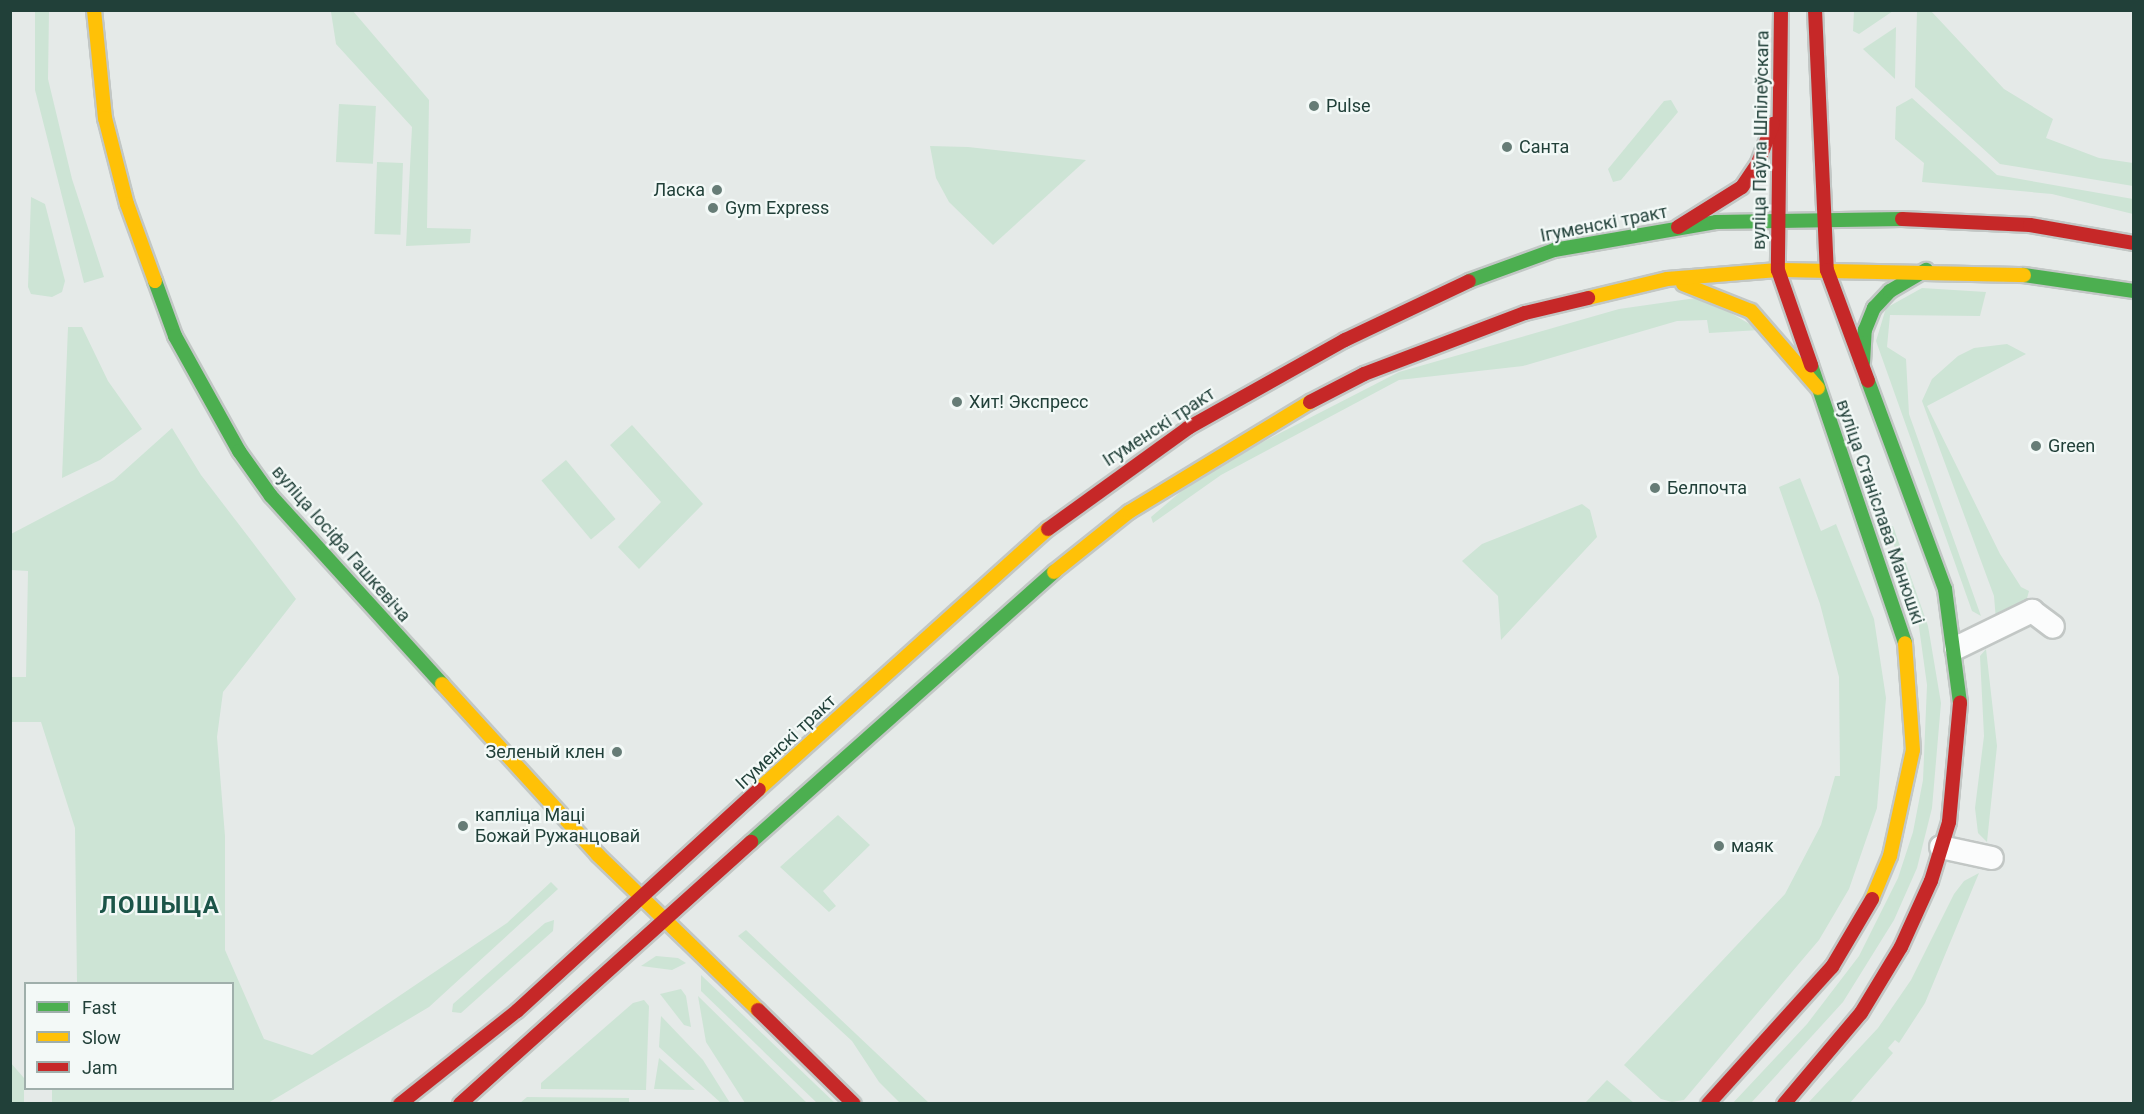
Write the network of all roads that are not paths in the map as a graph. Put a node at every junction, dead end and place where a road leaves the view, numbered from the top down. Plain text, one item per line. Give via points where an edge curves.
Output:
1 (94, 10) edge
2 (1780, 10) edge
3 (1815, 10) edge
4 (1781, 103) junction
5 (1778, 218) junction
6 (1823, 218) junction
7 (1676, 228) junction
8 (2133, 243) edge
9 (1778, 270) junction
10 (1827, 270) junction
11 (1926, 270) junction
12 (1666, 279) junction
13 (2133, 291) edge
14 (1863, 365) junction
15 (1818, 387) junction
16 (2053, 627) dead end
17 (1956, 648) junction
18 (1941, 847) junction
19 (1992, 858) dead end
20 (640, 898) junction
21 (664, 921) junction
22 (399, 1104) edge
23 (460, 1104) edge
24 (854, 1104) edge
25 (1708, 1104) edge
26 (1784, 1104) edge

1 - 20 main road, вуліца Іосіфа Гашкевіча via 105,118 127,204 175,336 239,451 271,496
2 - 4 main road, вуліца Паўла Шпілеўскага
3 - 6 main road
4 - 5 main road, вуліца Паўла Шпілеўскага
4 - 7 main road via 1758,163 1742,187
5 - 6 main road, Ігуменскі тракт
5 - 7 main road, Ігуменскі тракт
5 - 9 main road, вуліца Паўла Шпілеўскага
6 - 8 main road, Ігуменскі тракт via 2030,225
6 - 10 main road
7 - 20 main road, Ігуменскі тракт via 1554,250 1500,267 1345,340 1188,428 1099,488 1018,553
9 - 10 main road
9 - 12 main road
9 - 15 main road, вуліца Станіслава Манюшкі
10 - 11 main road
10 - 14 main road, вуліца Станіслава Манюшкі
11 - 13 main road via 2036,275
11 - 14 main road via 1890,291 1874,308 1865,330
12 - 15 main road via 1724,297 1751,311
12 - 21 main road via 1525,313 1364,374 1197,468 1129,512 1042,581
14 - 17 main road, вуліца Станіслава Манюшкі via 1945,589
15 - 25 main road, вуліца Станіслава Манюшкі via 1894,602 1908,654 1913,750 1890,856 1866,912 1832,967
16 - 17 street via 2032,611
17 - 18 main road, вуліца Станіслава Манюшкі via 1961,715 1958,770
18 - 19 street
18 - 26 main road, вуліца Станіслава Манюшкі via 1901,947 1861,1013
20 - 21 main road, вуліца Іосіфа Гашкевіча
20 - 22 main road, Ігуменскі тракт via 459,1060
21 - 23 main road
21 - 24 main road, вуліца Іосіфа Гашкевіча

